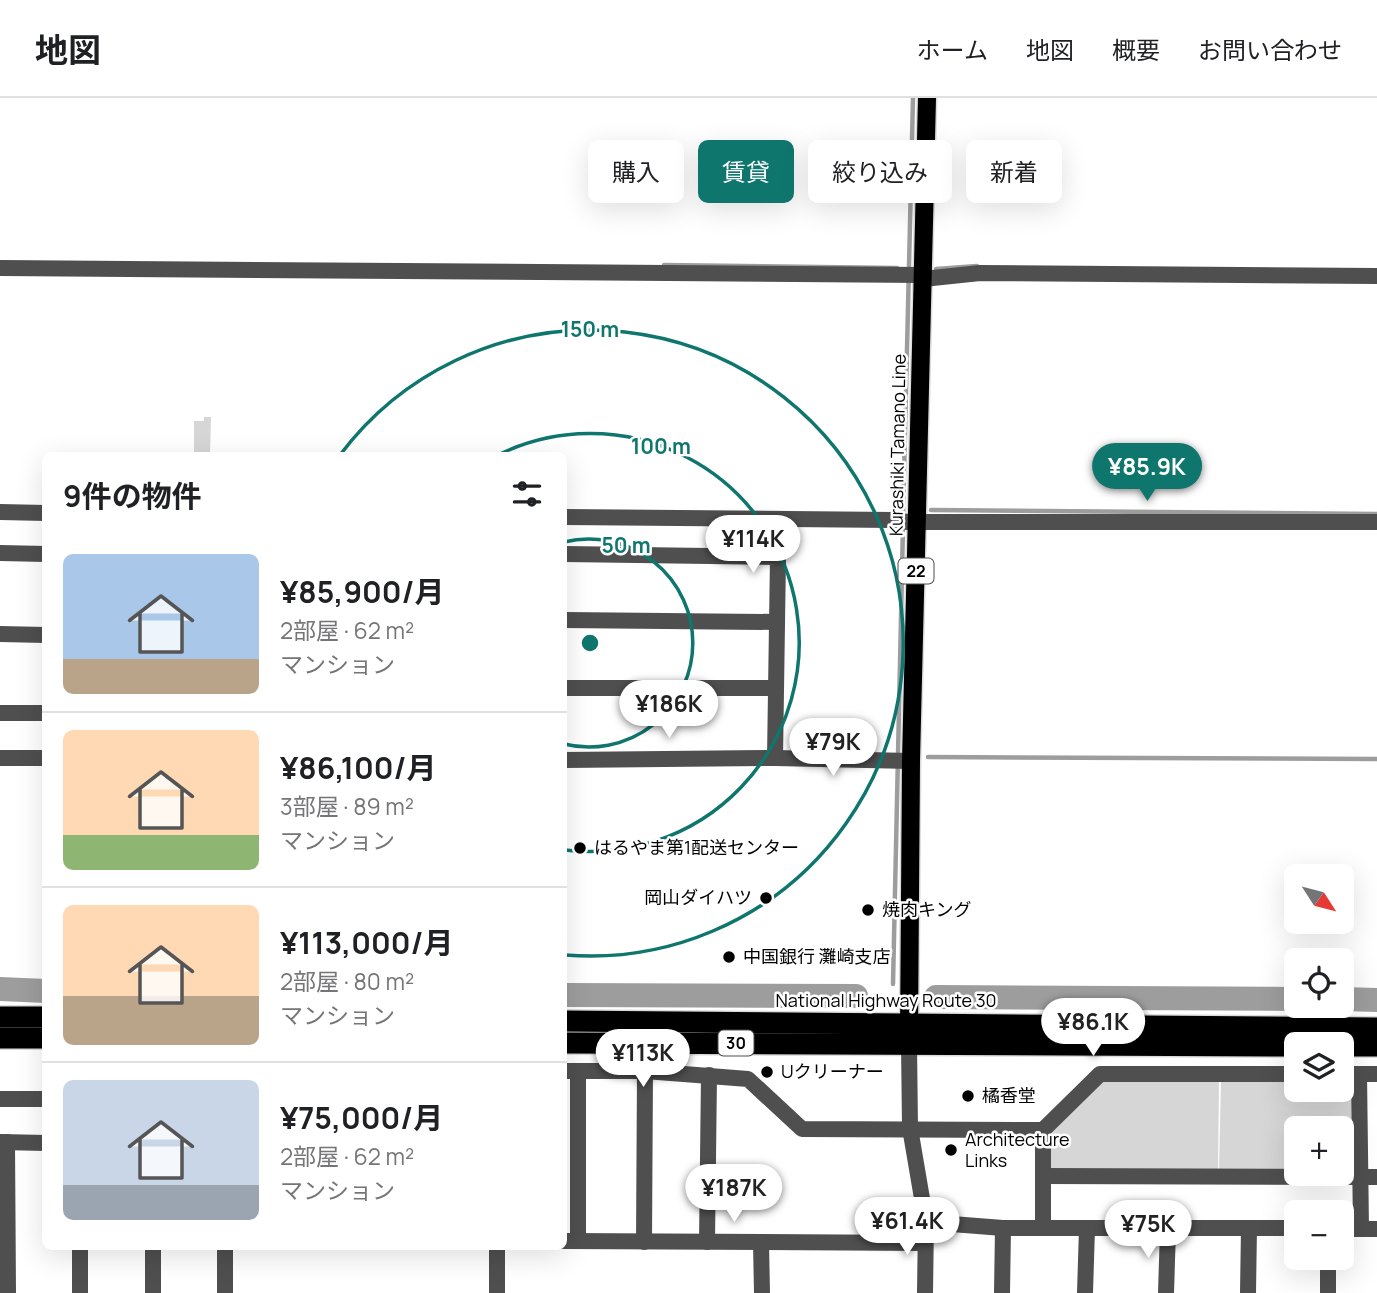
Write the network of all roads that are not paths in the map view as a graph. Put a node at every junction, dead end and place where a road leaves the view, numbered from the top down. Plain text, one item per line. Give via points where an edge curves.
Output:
1 (928, 98) edge
2 (0, 268) edge
3 (916, 276) junction
4 (1377, 276) edge
5 (0, 512) edge
6 (42, 513) edge
7 (567, 517) edge
8 (908, 522) junction
9 (1377, 522) edge
10 (0, 553) edge
11 (42, 554) edge
12 (567, 554) edge
13 (567, 620) edge
14 (777, 622) junction
15 (0, 634) edge
16 (42, 635) edge
17 (567, 688) edge
18 (776, 688) junction
19 (0, 713) edge
20 (42, 713) edge
21 (0, 758) edge
22 (42, 758) edge
23 (775, 758) junction
24 (567, 760) edge
25 (902, 761) junction
26 (0, 1017) edge
27 (42, 1017) edge
28 (567, 1021) edge
29 (1377, 1028) edge
30 (909, 1034) junction
31 (0, 1038) edge
32 (42, 1038) edge
33 (567, 1042) edge
34 (1284, 1046) edge
35 (1354, 1046) edge
36 (1377, 1046) edge
37 (571, 1071) edge
38 (645, 1071) junction
39 (1284, 1074) edge
40 (1354, 1074) edge
41 (1359, 1074) junction
42 (1377, 1074) edge
43 (709, 1075) junction
44 (0, 1099) edge
45 (42, 1099) edge
46 (910, 1128) junction
47 (1043, 1130) junction
48 (4, 1142) edge
49 (42, 1143) edge
50 (1043, 1176) junction
51 (1360, 1177) junction
52 (1377, 1177) edge
53 (926, 1222) junction
54 (1003, 1228) junction
55 (1042, 1228) junction
56 (1087, 1228) junction
57 (1249, 1228) junction
58 (1284, 1228) edge
59 (1168, 1229) junction
60 (1369, 1229) edge
61 (571, 1241) edge
62 (644, 1242) junction
63 (706, 1242) junction
64 (761, 1242) junction
65 (925, 1243) junction
66 (80, 1250) edge
67 (153, 1250) edge
68 (225, 1250) edge
69 (497, 1250) edge
70 (1328, 1270) edge
71 (8, 1293) edge
72 (80, 1293) edge
73 (153, 1293) edge
74 (225, 1293) edge
75 (497, 1293) edge
76 (762, 1293) edge
77 (925, 1293) edge
78 (1002, 1293) edge
79 (1085, 1293) edge
80 (1166, 1293) edge
81 (1248, 1293) edge
82 (1328, 1293) edge

1 - 3 main road, Kurashiki Tamano Line / 22
2 - 3 street
3 - 4 street
3 - 8 main road, Kurashiki Tamano Line / 22
5 - 6 street
7 - 8 street
8 - 9 street
8 - 25 main road, Kurashiki Tamano Line / 22
10 - 11 street
12 - 14 street via 778,556
13 - 14 street
14 - 18 street
15 - 16 street
17 - 18 street
18 - 23 street
19 - 20 street
21 - 22 street
23 - 24 street
23 - 25 street
25 - 30 main road, Kurashiki Tamano Line / 22
26 - 27 highway
28 - 30 highway, National Highway Route 30 / 30
29 - 30 highway, National Highway Route 30 / 30
30 - 33 highway, National Highway Route 30 / 30
30 - 34 highway, National Highway Route 30 / 30
30 - 46 street
31 - 32 highway
35 - 36 highway
37 - 38 street
37 - 61 street
38 - 43 street
38 - 62 street
39 - 47 street via 1100,1074
40 - 41 street
41 - 42 street
41 - 51 street
43 - 46 street via 748,1079 803,1129
43 - 63 street
44 - 45 street
46 - 47 street
46 - 53 street
47 - 50 street
48 - 49 street
48 - 71 street
50 - 51 street
50 - 55 street
51 - 52 street
51 - 60 street
53 - 54 street
53 - 65 street
54 - 55 street
54 - 78 street
55 - 56 street
56 - 59 street
56 - 79 street
57 - 58 street
57 - 59 street
57 - 81 street
59 - 80 street
61 - 62 street
62 - 63 street
63 - 64 street
64 - 65 street
64 - 76 street
65 - 77 street
66 - 72 street
67 - 73 street
68 - 74 street
69 - 75 street
70 - 82 street

